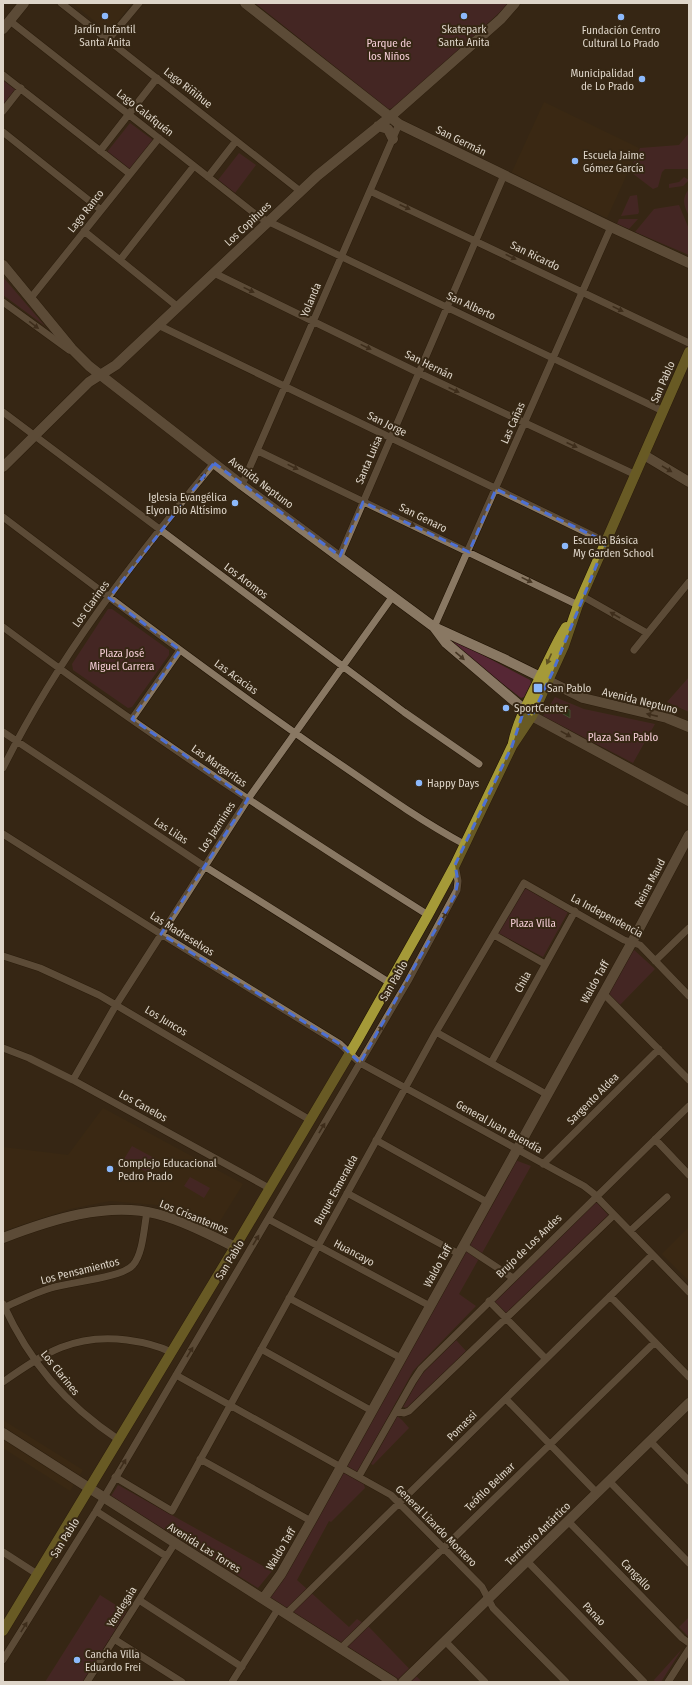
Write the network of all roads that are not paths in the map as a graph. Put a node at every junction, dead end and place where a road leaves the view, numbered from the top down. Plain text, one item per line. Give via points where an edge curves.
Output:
1 (24, 3) edge
2 (62, 3) edge
3 (139, 3) edge
4 (245, 3) edge
5 (515, 3) edge
6 (10, 20) junction
7 (3, 29) edge
8 (108, 40) junction
9 (3, 74) edge
10 (157, 78) junction
11 (21, 88) junction
12 (3, 111) edge
13 (129, 114) junction
14 (390, 117) junction
15 (399, 124) junction
16 (378, 126) junction
17 (3, 132) edge
18 (159, 138) junction
19 (393, 138) junction
20 (236, 141) junction
21 (100, 151) junction
22 (194, 166) junction
23 (130, 174) junction
24 (504, 175) junction
25 (208, 177) junction
26 (300, 191) junction
27 (370, 191) junction
28 (101, 210) junction
29 (269, 221) junction
30 (611, 227) junction
31 (84, 231) junction
32 (476, 240) junction
33 (342, 257) junction
34 (120, 260) junction
35 (689, 263) edge
36 (3, 265) edge
37 (214, 273) junction
38 (582, 292) junction
39 (30, 299) junction
40 (3, 302) edge
41 (178, 307) junction
42 (447, 308) junction
43 (313, 322) junction
44 (158, 326) junction
45 (689, 343) edge
46 (689, 352) edge
47 (77, 355) junction
48 (553, 359) junction
49 (419, 373) junction
50 (100, 375) junction
51 (285, 387) junction
52 (663, 411) junction
53 (3, 412) edge
54 (525, 423) junction
55 (34, 436) junction
56 (391, 438) junction
57 (258, 451) junction
58 (644, 455) junction
59 (214, 463) junction
60 (3, 467) edge
61 (636, 475) junction
62 (689, 482) edge
63 (242, 485) junction
64 (496, 489) junction
65 (363, 502) junction
66 (3, 517) edge
67 (160, 530) junction
68 (606, 542) junction
69 (468, 552) junction
70 (340, 556) junction
71 (689, 582) edge
72 (393, 596) junction
73 (109, 598) junction
74 (580, 601) junction
75 (3, 627) edge
76 (434, 627) junction
77 (647, 633) junction
78 (180, 650) junction
79 (634, 650) dead end
80 (342, 666) junction
81 (59, 669) junction
82 (545, 678) junction
83 (528, 713) junction
84 (132, 719) junction
85 (689, 727) edge
86 (3, 732) edge
87 (294, 732) junction
88 (16, 742) junction
89 (478, 764) dead end
90 (3, 768) edge
91 (248, 799) junction
92 (689, 801) edge
93 (3, 834) edge
94 (689, 834) edge
95 (464, 844) junction
96 (455, 865) junction
97 (204, 866) junction
98 (524, 883) joint
99 (575, 911) junction
100 (428, 915) junction
101 (689, 928) edge
102 (161, 934) junction
103 (494, 935) junction
104 (632, 942) junction
105 (3, 956) edge
106 (655, 961) junction
107 (545, 964) junction
108 (390, 982) junction
109 (603, 992) junction
110 (689, 996) edge
111 (116, 1005) junction
112 (436, 1032) junction
113 (3, 1048) edge
114 (659, 1049) junction
115 (349, 1054) junction
116 (360, 1063) junction
117 (491, 1063) junction
118 (73, 1080) junction
119 (689, 1080) edge
120 (404, 1088) junction
121 (546, 1094) junction
122 (689, 1106) edge
123 (310, 1120) junction
124 (655, 1139) junction
125 (376, 1140) junction
126 (516, 1149) junction
127 (543, 1164) junction
128 (689, 1174) edge
129 (269, 1188) junction
130 (347, 1193) junction
131 (596, 1196) junction
132 (667, 1197) dead end
133 (487, 1202) junction
134 (148, 1212) junction
135 (614, 1215) junction
136 (268, 1219) junction
137 (630, 1232) junction
138 (3, 1238) edge
139 (318, 1246) junction
140 (236, 1247) junction
141 (461, 1249) junction
142 (652, 1255) junction
143 (513, 1278) junction
144 (689, 1292) edge
145 (610, 1296) junction
146 (289, 1298) junction
147 (490, 1301) junction
148 (4, 1306) edge
149 (430, 1306) junction
150 (506, 1318) junction
151 (655, 1342) junction
152 (261, 1349) junction
153 (171, 1352) junction
154 (401, 1358) junction
155 (546, 1359) junction
156 (34, 1360) junction
157 (176, 1375) junction
158 (689, 1377) edge
159 (3, 1382) edge
160 (506, 1399) junction
161 (689, 1403) edge
162 (230, 1405) junction
163 (372, 1411) junction
164 (396, 1411) junction
165 (3, 1433) edge
166 (119, 1440) junction
167 (650, 1441) junction
168 (550, 1444) junction
169 (200, 1459) junction
170 (341, 1466) junction
171 (359, 1476) junction
172 (115, 1477) junction
173 (609, 1481) junction
174 (689, 1481) edge
175 (89, 1489) junction
176 (597, 1493) junction
177 (103, 1497) junction
178 (400, 1503) junction
179 (96, 1511) junction
180 (311, 1521) junction
181 (568, 1521) junction
182 (175, 1543) junction
183 (444, 1548) junction
184 (3, 1552) edge
185 (166, 1556) junction
186 (528, 1561) junction
187 (689, 1563) edge
188 (38, 1574) junction
189 (489, 1598) junction
190 (263, 1599) junction
191 (138, 1600) junction
192 (282, 1611) junction
193 (3, 1631) edge
194 (114, 1639) junction
195 (445, 1641) junction
196 (689, 1643) edge
197 (340, 1648) junction
198 (689, 1649) edge
199 (3, 1660) edge
200 (242, 1667) junction
201 (88, 1680) edge
202 (235, 1681) edge
203 (390, 1681) edge
204 (97, 1682) edge
205 (182, 1682) edge
206 (403, 1682) edge
207 (485, 1682) edge
208 (566, 1682) edge
209 (644, 1682) edge
210 (668, 1682) edge

1 - 6 street
2 - 8 street, Lago Riñihue
3 - 8 street
4 - 14 street, San Germán
5 - 14 street, Los Copihues via 501,19
6 - 7 street
6 - 13 street, Lago Calafquén
8 - 10 street, Lago Riñihue
9 - 11 street
10 - 13 street
10 - 20 street, Lago Riñihue
11 - 12 street
11 - 21 street
13 - 18 street, Lago Calafquén
13 - 21 street
14 - 15 street, San Germán
14 - 16 street, Los Copihues
15 - 19 street, Yolanda
15 - 24 street, San Germán
16 - 19 street via 388,130
16 - 26 street, Los Copihues
17 - 28 street
18 - 22 street, Lago Calafquén
18 - 23 street, Lago Ranco
19 - 27 street, Yolanda
20 - 25 street
20 - 26 street, Lago Riñihue
21 - 23 street
22 - 25 street, Lago Calafquén
22 - 34 street
23 - 28 street, Lago Ranco
24 - 30 street, San Germán
24 - 32 street, Santa Luisa
25 - 29 street, Lago Calafquén via 259,217
26 - 29 street, Los Copihues
27 -> 32 street, San Ricardo
27 - 33 street, Yolanda
28 - 31 street, Lago Ranco
29 - 33 street, San Alberto
29 - 37 street, Los Copihues
30 - 35 street, San Germán
30 - 38 street, Las Cañas
31 - 34 street
31 - 39 street, Lago Ranco
32 -> 38 street, San Ricardo
32 - 42 street, Santa Luisa
33 - 42 street, San Alberto
33 - 43 street, Yolanda
34 - 41 street
36 - 39 street, Avenida Neptuno
37 - 41 street, Los Copihues
37 -> 43 street, San Hernán
38 -> 45 street, San Ricardo
38 - 48 street, Las Cañas
39 - 47 street, Avenida Neptuno
40 -> 47 street, Avenida Neptuno
41 - 44 street, Los Copihues
42 - 48 street, San Alberto
42 - 49 street, Santa Luisa
43 -> 49 street, San Hernán
43 - 51 street, Yolanda
44 - 50 street, Los Copihues via 112,368
44 - 51 street, San Jorge
46 - 52 main road, San Pablo
47 - 50 street, Avenida Neptuno
48 - 52 street, San Alberto
48 - 54 street, Las Cañas
49 -> 54 street, San Hernán
49 - 56 street, Santa Luisa
50 - 55 street, Los Copihues via 89,382
50 - 59 street, Avenida Neptuno
51 - 56 street, San Jorge
51 - 57 street, Yolanda
52 - 58 main road, San Pablo
53 - 55 street, Los Aromos
54 -> 61 street, San Hernán
54 - 64 street, Las Cañas
55 - 60 street, Los Copihues
55 - 67 street, Los Aromos
56 - 64 street, San Jorge
56 - 65 street, Santa Luisa
57 - 63 street, Yolanda
57 -> 65 street, San Genaro
58 - 61 main road, San Pablo
58 -> 62 street
59 - 63 street, Avenida Neptuno
67 -> 59 street, Los Clarines
61 - 68 main road, San Pablo
63 - 70 street, Avenida Neptuno
64 - 68 street, San Jorge
64 - 69 street, Las Cañas
65 -> 69 street, San Genaro
65 - 70 street, Santa Luisa
66 - 73 street, Las Acacias
67 - 73 street, Los Clarines
67 - 80 street, Los Aromos
68 - 74 main road, San Pablo
69 -> 74 street, San Genaro
69 - 76 street, Las Cañas
70 - 72 street, Avenida Neptuno
71 - 77 street
72 - 76 street, Avenida Neptuno
72 - 80 street, Los Jazmines
73 - 78 street, Las Acacias
73 - 81 street, Los Clarines
77 -> 74 street
74 - 82 main road, San Pablo via 558,640
75 - 81 street, Las Margaritas
76 - 82 street, Avenida Neptuno
76 -> 83 street, Avenida Neptuno via 446,643
77 - 79 street
78 - 84 street
78 - 87 street, Las Acacias
80 - 87 street, Los Jazmines
80 - 89 street, Los Aromos
81 - 84 street, Las Margaritas
81 - 88 street, Los Clarines
82 - 83 main road, San Pablo
85 -> 82 street, Avenida Neptuno via 667,718 583,698
83 -> 92 street, Avenida Neptuno
83 - 95 main road, San Pablo via 516,728 512,746
84 - 91 street, Las Margaritas
86 - 88 street, Las Lilas
87 - 91 street, Los Jazmines
87 - 95 street, Las Acacias via 398,804
88 - 90 street, Los Clarines
88 - 97 street, Las Lilas
91 - 97 street, Los Jazmines
91 - 100 street, Las Margaritas
93 - 102 street, Las Madreselvas
94 - 104 street, Reina Maud
95 - 96 main road, San Pablo
96 - 100 main road, San Pablo
116 -> 96 street, San Pablo via 455,895 458,881
97 - 102 street, Los Jazmines
97 - 108 street, Las Lilas
98 - 99 street, La Independencia
98 - 103 street, Buque Esmeralda
99 - 104 street, La Independencia via 624,940
99 - 107 street, Chila
100 - 108 main road, San Pablo
101 - 106 street
102 - 111 street, Los Jazmines
102 - 115 street, Las Madreselvas via 340,1044
103 - 107 street
103 - 112 street, Buque Esmeralda
104 - 106 street, La Independencia via 640,945
104 - 109 street, Waldo Taff
105 - 111 street, Los Juncos via 71,981
106 - 110 street, La Independencia
107 - 117 street, Chila
108 - 115 main road, San Pablo
109 - 114 street
109 - 121 street, Waldo Taff
111 - 118 street, Los Jazmines
111 - 123 street, Los Juncos
112 - 117 street
112 - 120 street, Buque Esmeralda
113 - 118 street, Los Canelos
114 - 119 street
114 - 127 street, Sargento Aldea
115 - 116 street, General Juan Buendía
115 - 123 main road, San Pablo
116 - 120 street, General Juan Buendía
136 -> 116 street, San Pablo
117 - 121 street
118 - 129 street, Los Canelos
120 - 125 street, Buque Esmeralda
120 - 126 street, General Juan Buendía
121 - 126 street, Waldo Taff
122 - 124 street, Brujo de Los Andes
123 - 129 main road, San Pablo
124 - 128 street
124 - 131 street, Brujo de Los Andes
125 - 130 street, Buque Esmeralda
125 - 133 street
126 - 127 street, General Juan Buendía
126 - 133 street, Waldo Taff
127 - 131 street, General Juan Buendía via 584,1186
129 - 140 main road, San Pablo
130 - 139 street, Buque Esmeralda
130 - 141 street
131 - 135 street, General Juan Buendía
131 - 143 street, Brujo de Los Andes
132 - 137 street
133 - 141 street, Waldo Taff
134 - 138 street, Los Crisantemos via 125,1210 88,1213 44,1223
134 - 140 street, Los Crisantemos via 176,1220
134 - 148 street, Los Pensamientos via 138,1255 134,1264 127,1270 50,1288
135 - 137 street, General Juan Buendía
135 - 150 street
136 - 139 street, Huancayo
157 -> 136 street, San Pablo
137 - 142 street, General Juan Buendía
139 - 146 street, Buque Esmeralda
139 - 149 street, Huancayo
140 - 153 main road, San Pablo
141 - 143 street
141 - 149 street, Waldo Taff
142 - 144 street, General Juan Buendía
142 - 145 street, Pomassi
143 - 147 street, Brujo de Los Andes
145 - 151 street
145 - 155 street, Pomassi
146 - 152 street, Buque Esmeralda
146 - 154 street
147 - 150 street
147 - 164 street, Brujo de Los Andes via 421,1369
148 - 156 street, Los Clarines
149 - 154 street, Waldo Taff
150 - 155 street
150 - 164 street via 409,1411
151 - 158 street
151 - 168 street, Teófilo Belmar
152 - 162 street, Buque Esmeralda
152 - 163 street
153 - 156 street via 133,1341 94,1338 63,1346
153 - 166 main road, San Pablo
154 - 163 street, Waldo Taff
155 - 160 street, Pomassi
156 - 159 street
156 - 166 street, Los Clarines via 80,1412
157 - 162 street, General Lizardo Montero
172 -> 157 street, San Pablo
160 - 168 street
160 - 178 street, Pomassi
161 - 167 street, Territorio Antártico
162 - 169 street, Buque Esmeralda
162 - 170 street, General Lizardo Montero
163 - 170 street, Waldo Taff
164 - 171 street, Brujo de Los Andes
165 - 175 street, Avenida Las Torres
166 - 175 main road, San Pablo
167 - 173 street, Territorio Antártico
167 - 174 street
168 - 176 street
168 - 183 street, Teófilo Belmar
169 - 172 street, Buque Esmeralda via 172,1511
169 - 180 street
170 - 171 street, General Lizardo Montero
170 - 180 street, Waldo Taff
171 - 178 street, General Lizardo Montero via 387,1492
172 - 177 street, San Pablo
173 - 176 street, Territorio Antártico
173 - 187 street
175 - 177 street, Avenida Las Torres
175 - 188 main road, San Pablo
176 - 181 street, Territorio Antártico
177 - 179 street, San Pablo
177 - 182 street, Avenida Las Torres
178 - 183 street, General Lizardo Montero
178 - 192 street, Pomassi
179 - 185 street
199 -> 179 street, San Pablo
180 - 190 street, Waldo Taff via 281,1574
181 - 186 street, Territorio Antártico
181 - 196 street, Cangallo
182 - 185 street, Yendegaia
182 - 190 street, Avenida Las Torres
183 - 189 street, General Lizardo Montero via 482,1587
183 - 197 street, Teófilo Belmar
184 - 188 street
185 - 191 street, Yendegaia
186 - 189 street, Territorio Antártico
186 - 209 street, Panao
188 - 193 main road, San Pablo
189 - 195 street, Territorio Antártico
189 - 208 street, General Lizardo Montero via 494,1608
190 - 192 street, Avenida Las Torres
191 - 194 street, Yendegaia
191 - 200 street
192 - 197 street, Avenida Las Torres
192 - 200 street
194 - 201 street, Yendegaia
194 - 205 street
195 - 206 street, Territorio Antártico
195 - 207 street
197 - 203 street, Avenida Las Torres
198 - 210 street
200 - 202 street
201 - 204 street

